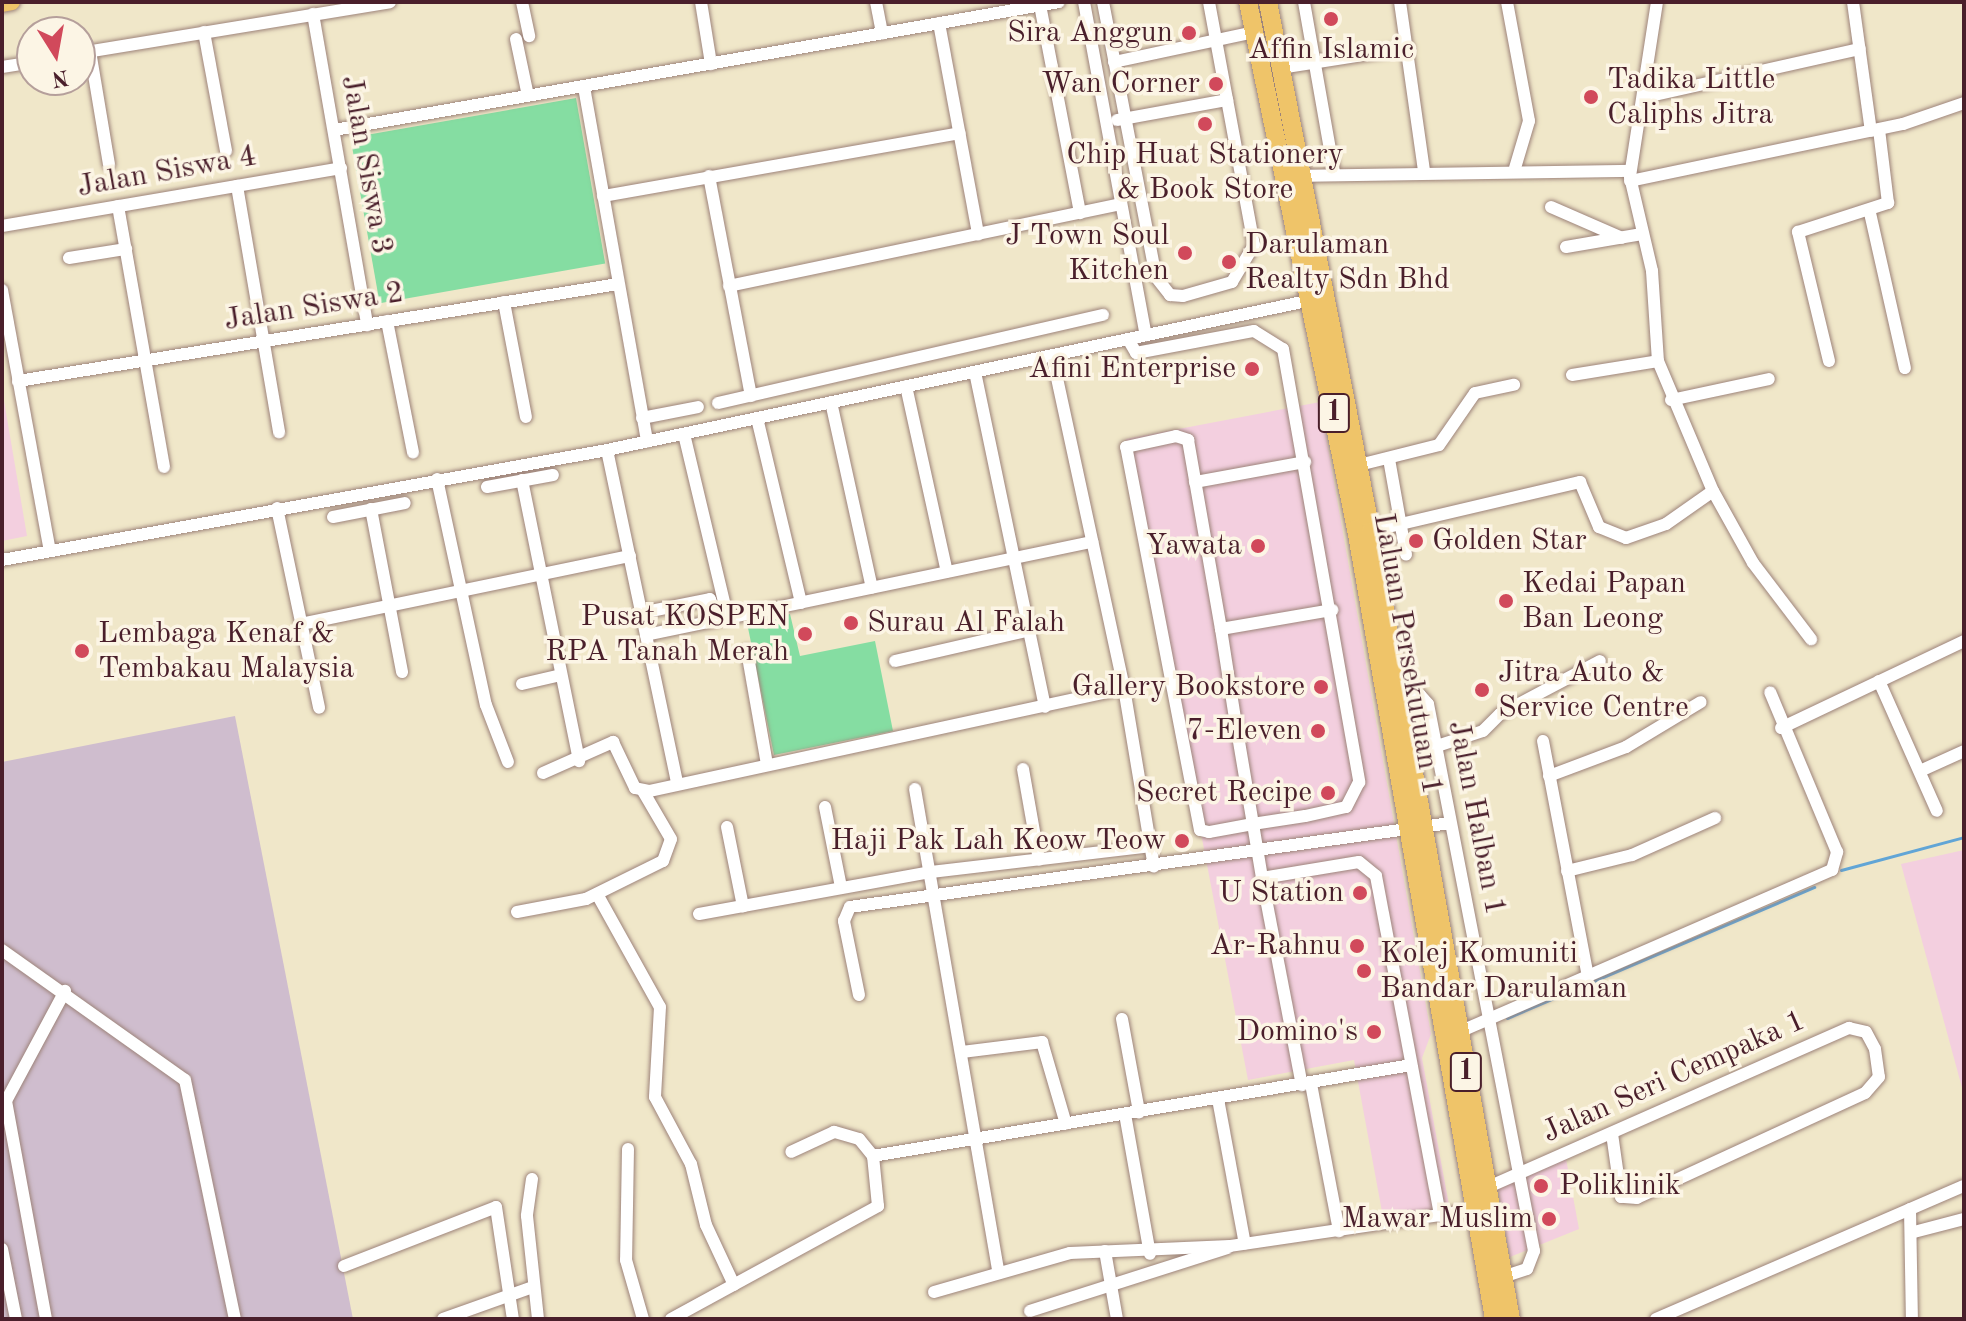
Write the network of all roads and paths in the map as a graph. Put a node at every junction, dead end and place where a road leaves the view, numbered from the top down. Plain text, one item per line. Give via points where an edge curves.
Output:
1 (12, 2) edge
2 (390, 2) edge
3 (522, 2) edge
4 (701, 2) edge
5 (876, 2) edge
6 (1059, 2) edge
7 (1084, 2) edge
8 (1103, 2) edge
9 (1209, 2) edge
10 (1248, 2) edge
11 (1268, 2) edge
12 (1304, 2) edge
13 (1400, 2) edge
14 (1507, 2) edge
15 (1657, 2) edge
16 (1853, 2) edge
17 (2, 4) edge
18 (1040, 5) junction
19 (313, 14) junction
20 (939, 23) junction
21 (204, 32) junction
22 (1254, 32) junction
23 (882, 33) junction
24 (1216, 40) junction
25 (1408, 48) junction
26 (1860, 49) junction
27 (96, 50) edge
28 (1114, 62) junction
29 (1314, 62) junction
30 (711, 64) junction
31 (1280, 68) junction
32 (584, 87) junction
33 (94, 96) edge
34 (528, 96) junction
35 (1645, 97) junction
36 (1227, 100) junction
37 (1964, 103) edge
38 (1125, 118) junction
39 (1106, 122) junction
40 (334, 130) junction
41 (1875, 130) junction
42 (959, 133) junction
43 (226, 151) dead end
44 (109, 164) dead end
45 (341, 168) junction
46 (1515, 168) junction
47 (1424, 171) junction
48 (1334, 173) junction
49 (709, 176) junction
50 (1298, 176) junction
51 (1630, 176) junction
52 (237, 186) junction
53 (603, 196) junction
54 (1121, 204) junction
55 (118, 206) junction
56 (1551, 207) dead end
57 (1080, 213) junction
58 (1870, 213) junction
59 (2, 226) edge
60 (978, 234) junction
61 (1642, 234) junction
62 (1622, 238) junction
63 (1566, 247) dead end
64 (126, 249) junction
65 (69, 258) dead end
66 (618, 284) junction
67 (729, 286) junction
68 (2, 290) edge
69 (1307, 301) junction
70 (504, 302) junction
71 (1103, 315) dead end
72 (1233, 317) junction
73 (387, 321) junction
74 (367, 325) junction
75 (1236, 334) junction
76 (1146, 335) junction
77 (1128, 339) junction
78 (264, 341) junction
79 (1052, 355) junction
80 (145, 361) junction
81 (1658, 361) junction
82 (1829, 361) dead end
83 (1905, 368) dead end
84 (975, 372) junction
85 (1572, 375) dead end
86 (1769, 379) dead end
87 (18, 381) junction
88 (1514, 385) dead end
89 (906, 386) junction
90 (751, 396) junction
91 (1671, 400) junction
92 (831, 402) junction
93 (718, 403) dead end
94 (698, 407) dead end
95 (526, 417) dead end
96 (642, 418) junction
97 (757, 418) junction
98 (279, 432) dead end
99 (684, 434) junction
100 (647, 441) junction
101 (607, 450) junction
102 (413, 452) dead end
103 (1389, 459) junction
104 (1305, 462) junction
105 (1359, 465) junction
106 (164, 467) dead end
107 (553, 475) dead end
108 (437, 479) junction
109 (522, 480) junction
110 (1195, 482) junction
111 (487, 487) dead end
112 (1713, 491) junction
113 (405, 503) dead end
114 (277, 508) junction
115 (371, 509) junction
116 (333, 517) dead end
117 (1401, 525) junction
118 (1371, 531) junction
119 (1092, 542) junction
120 (50, 551) junction
121 (1406, 554) dead end
122 (630, 556) junction
123 (1015, 558) junction
124 (2, 560) edge
125 (947, 572) junction
126 (541, 575) junction
127 (872, 588) junction
128 (462, 591) junction
129 (801, 603) junction
130 (390, 606) junction
131 (1332, 610) junction
132 (641, 613) junction
133 (722, 619) junction
134 (301, 624) junction
135 (1221, 629) junction
136 (1030, 630) junction
137 (646, 635) junction
138 (1811, 639) dead end
139 (1964, 641) edge
140 (747, 651) dead end
141 (895, 661) dead end
142 (1600, 661) dead end
143 (402, 672) dead end
144 (561, 675) junction
145 (1879, 681) junction
146 (522, 684) dead end
147 (1124, 688) junction
148 (1770, 692) dead end
149 (1401, 695) junction
150 (1701, 702) dead end
151 (1045, 707) junction
152 (319, 708) dead end
153 (1781, 728) junction
154 (1543, 741) dead end
155 (1437, 746) junction
156 (1964, 751) edge
157 (579, 761) junction
158 (508, 762) dead end
159 (767, 764) junction
160 (1023, 769) dead end
161 (1920, 771) junction
162 (543, 773) dead end
163 (1549, 776) junction
164 (677, 783) junction
165 (915, 789) dead end
166 (643, 791) junction
167 (825, 807) dead end
168 (1937, 811) dead end
169 (1715, 818) dead end
170 (1450, 823) junction
171 (1253, 824) junction
172 (1417, 825) junction
173 (727, 827) dead end
174 (1151, 846) junction
175 (1258, 853) junction
176 (1039, 860) junction
177 (1154, 867) junction
178 (1567, 871) junction
179 (931, 872) junction
180 (1262, 878) junction
181 (841, 887) junction
182 (934, 890) junction
183 (597, 894) junction
184 (743, 906) junction
185 (517, 912) dead end
186 (699, 914) dead end
187 (2, 950) edge
188 (1588, 978) junction
189 (65, 991) junction
190 (859, 995) dead end
191 (1122, 1019) dead end
192 (1487, 1019) junction
193 (1459, 1032) junction
194 (962, 1052) junction
195 (1411, 1065) junction
196 (1307, 1084) junction
197 (1218, 1099) junction
198 (1139, 1112) junction
199 (1125, 1114) junction
200 (1066, 1124) junction
201 (1612, 1134) junction
202 (978, 1137) junction
203 (628, 1149) dead end
204 (791, 1152) dead end
205 (873, 1156) junction
206 (1519, 1174) junction
207 (532, 1179) dead end
208 (1964, 1186) edge
209 (1486, 1188) junction
210 (1910, 1209) junction
211 (1474, 1210) junction
212 (1440, 1216) junction
213 (1964, 1219) edge
214 (1339, 1231) junction
215 (1914, 1232) junction
216 (1245, 1244) junction
217 (1230, 1246) junction
218 (2, 1249) edge
219 (1105, 1251) junction
220 (1150, 1254) junction
221 (344, 1266) dead end
222 (999, 1273) junction
223 (1503, 1277) junction
224 (1116, 1284) junction
225 (734, 1285) junction
226 (530, 1288) junction
227 (934, 1292) dead end
228 (506, 1294) junction
229 (1030, 1311) dead end
230 (16, 1319) edge
231 (46, 1319) edge
232 (235, 1319) edge
233 (443, 1319) edge
234 (513, 1319) edge
235 (538, 1319) edge
236 (643, 1319) edge
237 (671, 1319) edge
238 (1117, 1319) edge
239 (1494, 1319) edge
240 (1511, 1319) edge
241 (1656, 1319) edge
242 (1912, 1319) edge

1 - 17 main road
2 - 19 street
3 - 34 street
4 - 30 street
5 - 23 street
6 - 18 street
7 - 39 street
8 - 28 street
9 - 24 street
10 - 22 highway, Laluan Persekutuan 1 / 1
11 - 31 highway, Laluan Persekutuan 1 / 1
12 - 29 street
13 - 25 street
14 - 46 street via 1529,121
15 - 35 street
16 - 26 street
18 - 20 street
18 - 57 street
19 - 21 street
19 - 40 street, Jalan Siswa 3
20 - 23 street
20 - 42 street
21 - 27 street
21 - 43 street
22 - 24 street
22 - 69 highway, Laluan Persekutuan 1 / 1
23 - 30 street
24 - 28 street
24 - 36 street
25 - 29 street
25 - 47 street
26 - 35 street
26 - 41 street
28 - 38 street
29 - 31 street
29 - 48 street
30 - 32 street
31 - 50 highway, Laluan Persekutuan 1 / 1
32 - 34 street
32 - 53 street
33 - 44 street
34 - 40 street
35 - 51 street
36 - 38 street
36 - 38 street via 1252,253 1225,287 1183,296 1170,295 1156,277
37 - 41 street
38 - 39 street
39 - 54 street
40 - 45 street, Jalan Siswa 3
41 - 51 street
41 - 58 street via 1891,192
42 - 49 street
42 - 60 street
45 - 52 street, Jalan Siswa 4
45 - 74 street, Jalan Siswa 3
46 - 47 street
46 - 51 street
47 - 48 street
48 - 50 street
49 - 53 street
49 - 67 street
50 - 105 highway, Laluan Persekutuan 1 / 1
51 - 61 street
52 - 55 street, Jalan Siswa 4
52 - 78 street
53 - 66 street
54 - 57 street
54 - 76 street
55 - 59 street, Jalan Siswa 4
55 - 64 street
56 - 62 street
57 - 60 street
58 - 82 street via 1798,232
58 - 83 street
60 - 67 street
61 - 62 street
61 - 81 street
62 - 63 street
64 - 65 street
64 - 80 street
66 - 70 street, Jalan Siswa 2
66 - 96 street
67 - 90 street
68 - 87 street
69 - 72 street
69 - 172 highway, Laluan Persekutuan 1 / 1
70 - 73 street, Jalan Siswa 2
70 - 95 street
71 - 90 street
72 - 75 street
72 - 76 street
73 - 74 street, Jalan Siswa 2
73 - 102 street
74 - 78 street, Jalan Siswa 2
75 - 77 street via 1136,353
75 - 104 street via 1263,332 1282,345
76 - 77 street
77 - 79 street
78 - 80 street, Jalan Siswa 2
78 - 98 street
79 - 84 street
79 - 119 street
80 - 87 street, Jalan Siswa 2
80 - 106 street
81 - 85 street
81 - 91 street
84 - 89 street
84 - 123 street
86 - 91 street
87 - 120 street
88 - 103 street via 1475,393 1447,440
89 - 92 street
89 - 125 street
90 - 93 street
91 - 112 street
92 - 97 street
92 - 127 street
94 - 96 street
96 - 100 street
97 - 99 street
97 - 129 street
99 - 100 street
99 - 133 street
100 - 101 street
101 - 108 street
101 - 122 street
103 - 105 street
103 - 117 street
104 - 110 street
104 - 131 street
105 - 118 highway, Laluan Persekutuan 1 / 1
107 - 109 street
108 - 114 street
108 - 128 street
109 - 111 street
109 - 126 street
110 - 135 street
110 - 171 street via 1183,435 1126,447 1197,822 1209,832
112 - 117 street via 1666,524 1626,538 1599,527 1580,482
112 - 138 street via 1753,563
113 - 115 street
114 - 120 street
114 - 134 street
115 - 116 street
115 - 130 street
117 - 118 street
117 - 121 street
118 - 149 highway, Laluan Persekutuan 1 / 1
119 - 123 street
119 - 147 street
120 - 124 street
122 - 126 street
122 - 132 street
123 - 125 street
123 - 136 street
125 - 127 street
126 - 128 street
126 - 144 street
127 - 129 street
128 - 130 street
128 - 158 street via 486,705
129 - 133 street
130 - 134 street
130 - 143 street
131 - 135 street
131 - 171 street via 1358,790 1338,809
132 - 133 street via 710,599
132 - 137 street
133 - 137 street
134 - 152 street
135 - 171 street
136 - 141 street
136 - 151 street
137 - 164 street
139 - 145 street
140 - 159 street
142 - 155 street via 1500,714 1483,731
144 - 146 street
144 - 157 street
145 - 153 street
145 - 161 street
147 - 151 street
147 - 174 street
148 - 153 street
149 - 155 street, Jalan Halban 1 via 1424,697
149 - 172 highway, Laluan Persekutuan 1 / 1
150 - 163 street via 1626,747
151 - 159 street
153 - 188 street via 1836,864
154 - 163 street
155 - 170 street, Jalan Halban 1
156 - 161 street
157 - 162 street
157 - 166 street via 613,742
159 - 164 street
160 - 176 street
161 - 168 street
163 - 178 street
164 - 166 street
165 - 179 street
166 - 183 street via 666,827 670,851 650,869
167 - 181 street
169 - 178 street via 1632,855
170 - 172 street
170 - 192 street, Jalan Halban 1
171 - 175 street
172 - 175 street
172 - 193 highway, Laluan Persekutuan 1 / 1
172 - 211 highway, Laluan Persekutuan 1 / 1
173 - 184 street
174 - 176 street
174 - 177 street
175 - 177 street
175 - 180 street
176 - 179 street
177 - 182 street
178 - 188 street
179 - 181 street
179 - 182 street
180 - 195 street via 1359,862 1371,868
180 - 196 street
181 - 184 street
182 - 190 street via 846,910
182 - 194 street
183 - 185 street
183 - 225 street via 660,1007 655,1097 691,1164 706,1225
184 - 186 street
187 - 189 street
188 - 192 street
189 - 231 street via 6,1101
189 - 232 street via 185,1080
191 - 198 street
192 - 193 street
192 - 206 street, Jalan Halban 1
193 - 209 highway, Laluan Persekutuan 1 / 1
194 - 200 street via 1042,1042
194 - 202 street
195 - 196 street
195 - 212 street
196 - 197 street
196 - 214 street
197 - 198 street
197 - 216 street
198 - 199 street
199 - 200 street
199 - 220 street
200 - 202 street
201 - 201 street, Jalan Seri Cempaka 1 via 1619,1191 1630,1200 1865,1093 1879,1077 1875,1049 1866,1032 1849,1028
201 - 206 street, Jalan Seri Cempaka 1
202 - 205 street
202 - 222 street
203 - 236 street via 626,1260
204 - 205 street via 834,1132 859,1139
205 - 225 street via 880,1200 874,1212
206 - 209 street, Jalan Seri Cempaka 1
206 - 223 street, Jalan Halban 1 via 1534,1258 1527,1269
207 - 226 street
208 - 210 street
209 - 223 highway, Laluan Persekutuan 1 / 1
210 - 215 street
210 - 241 street
211 - 212 street
211 - 239 highway, Laluan Persekutuan 1 / 1
212 - 214 street
213 - 215 street
214 - 216 street
215 - 242 street
216 - 217 street
217 - 220 street
217 - 224 street via 1200,1262
218 - 230 street
219 - 220 street
219 - 222 street
219 - 224 street
221 - 228 street via 496,1207
222 - 227 street
223 - 240 highway, Laluan Persekutuan 1 / 1
224 - 229 street
224 - 238 street
225 - 237 street
226 - 228 street
226 - 235 street
228 - 233 street
228 - 234 street

